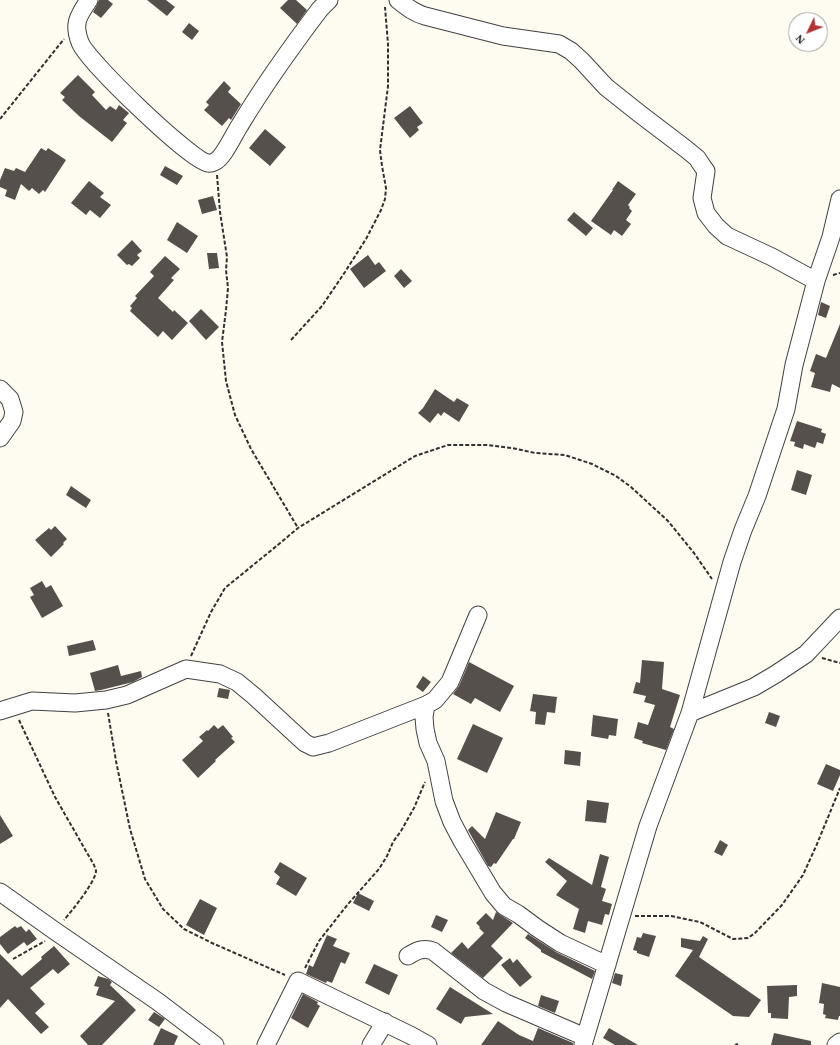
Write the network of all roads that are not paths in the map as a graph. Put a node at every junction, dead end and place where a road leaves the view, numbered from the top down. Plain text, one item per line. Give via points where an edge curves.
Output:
1 (89, 0) edge
2 (329, 0) edge
3 (392, 4) edge
4 (840, 199) edge
5 (835, 238) edge
6 (816, 281) junction
7 (0, 389) edge
8 (0, 438) edge
9 (478, 615) dead end
10 (840, 618) edge
11 (426, 705) junction
12 (7, 709) edge
13 (690, 713) junction
14 (0, 892) edge
15 (408, 956) dead end
16 (607, 965) junction
17 (385, 1022) junction
18 (584, 1041) edge
19 (840, 1042) edge
20 (215, 1045) edge
21 (266, 1045) edge
22 (371, 1045) edge
23 (428, 1045) edge
24 (836, 1045) edge

1 - 2 street via 77,24 80,43 88,56 128,98 182,147 208,163 215,162 221,157 273,74 320,8
3 - 6 street via 417,14 503,36 559,44 571,51 606,87 697,158 706,171 702,198 706,213 716,226 727,236
4 - 5 street
5 - 6 street
6 - 13 street via 794,365 786,410 734,556
7 - 8 street via 10,399 14,412 12,422
9 - 11 street via 450,682 435,700
10 - 13 street via 806,654 776,674 754,687
11 - 12 street via 313,747 305,744 237,682 220,674 186,669 127,695 106,700 75,703 32,702
11 - 16 street via 425,729 436,761 444,801 462,842 493,893 504,906 560,943
13 - 16 street via 648,826
14 - 20 street via 157,1001
15 - 18 street via 424,949 433,951 484,991
16 - 18 street
17 - 21 street via 298,981
17 - 22 street
17 - 23 street
19 - 24 street

